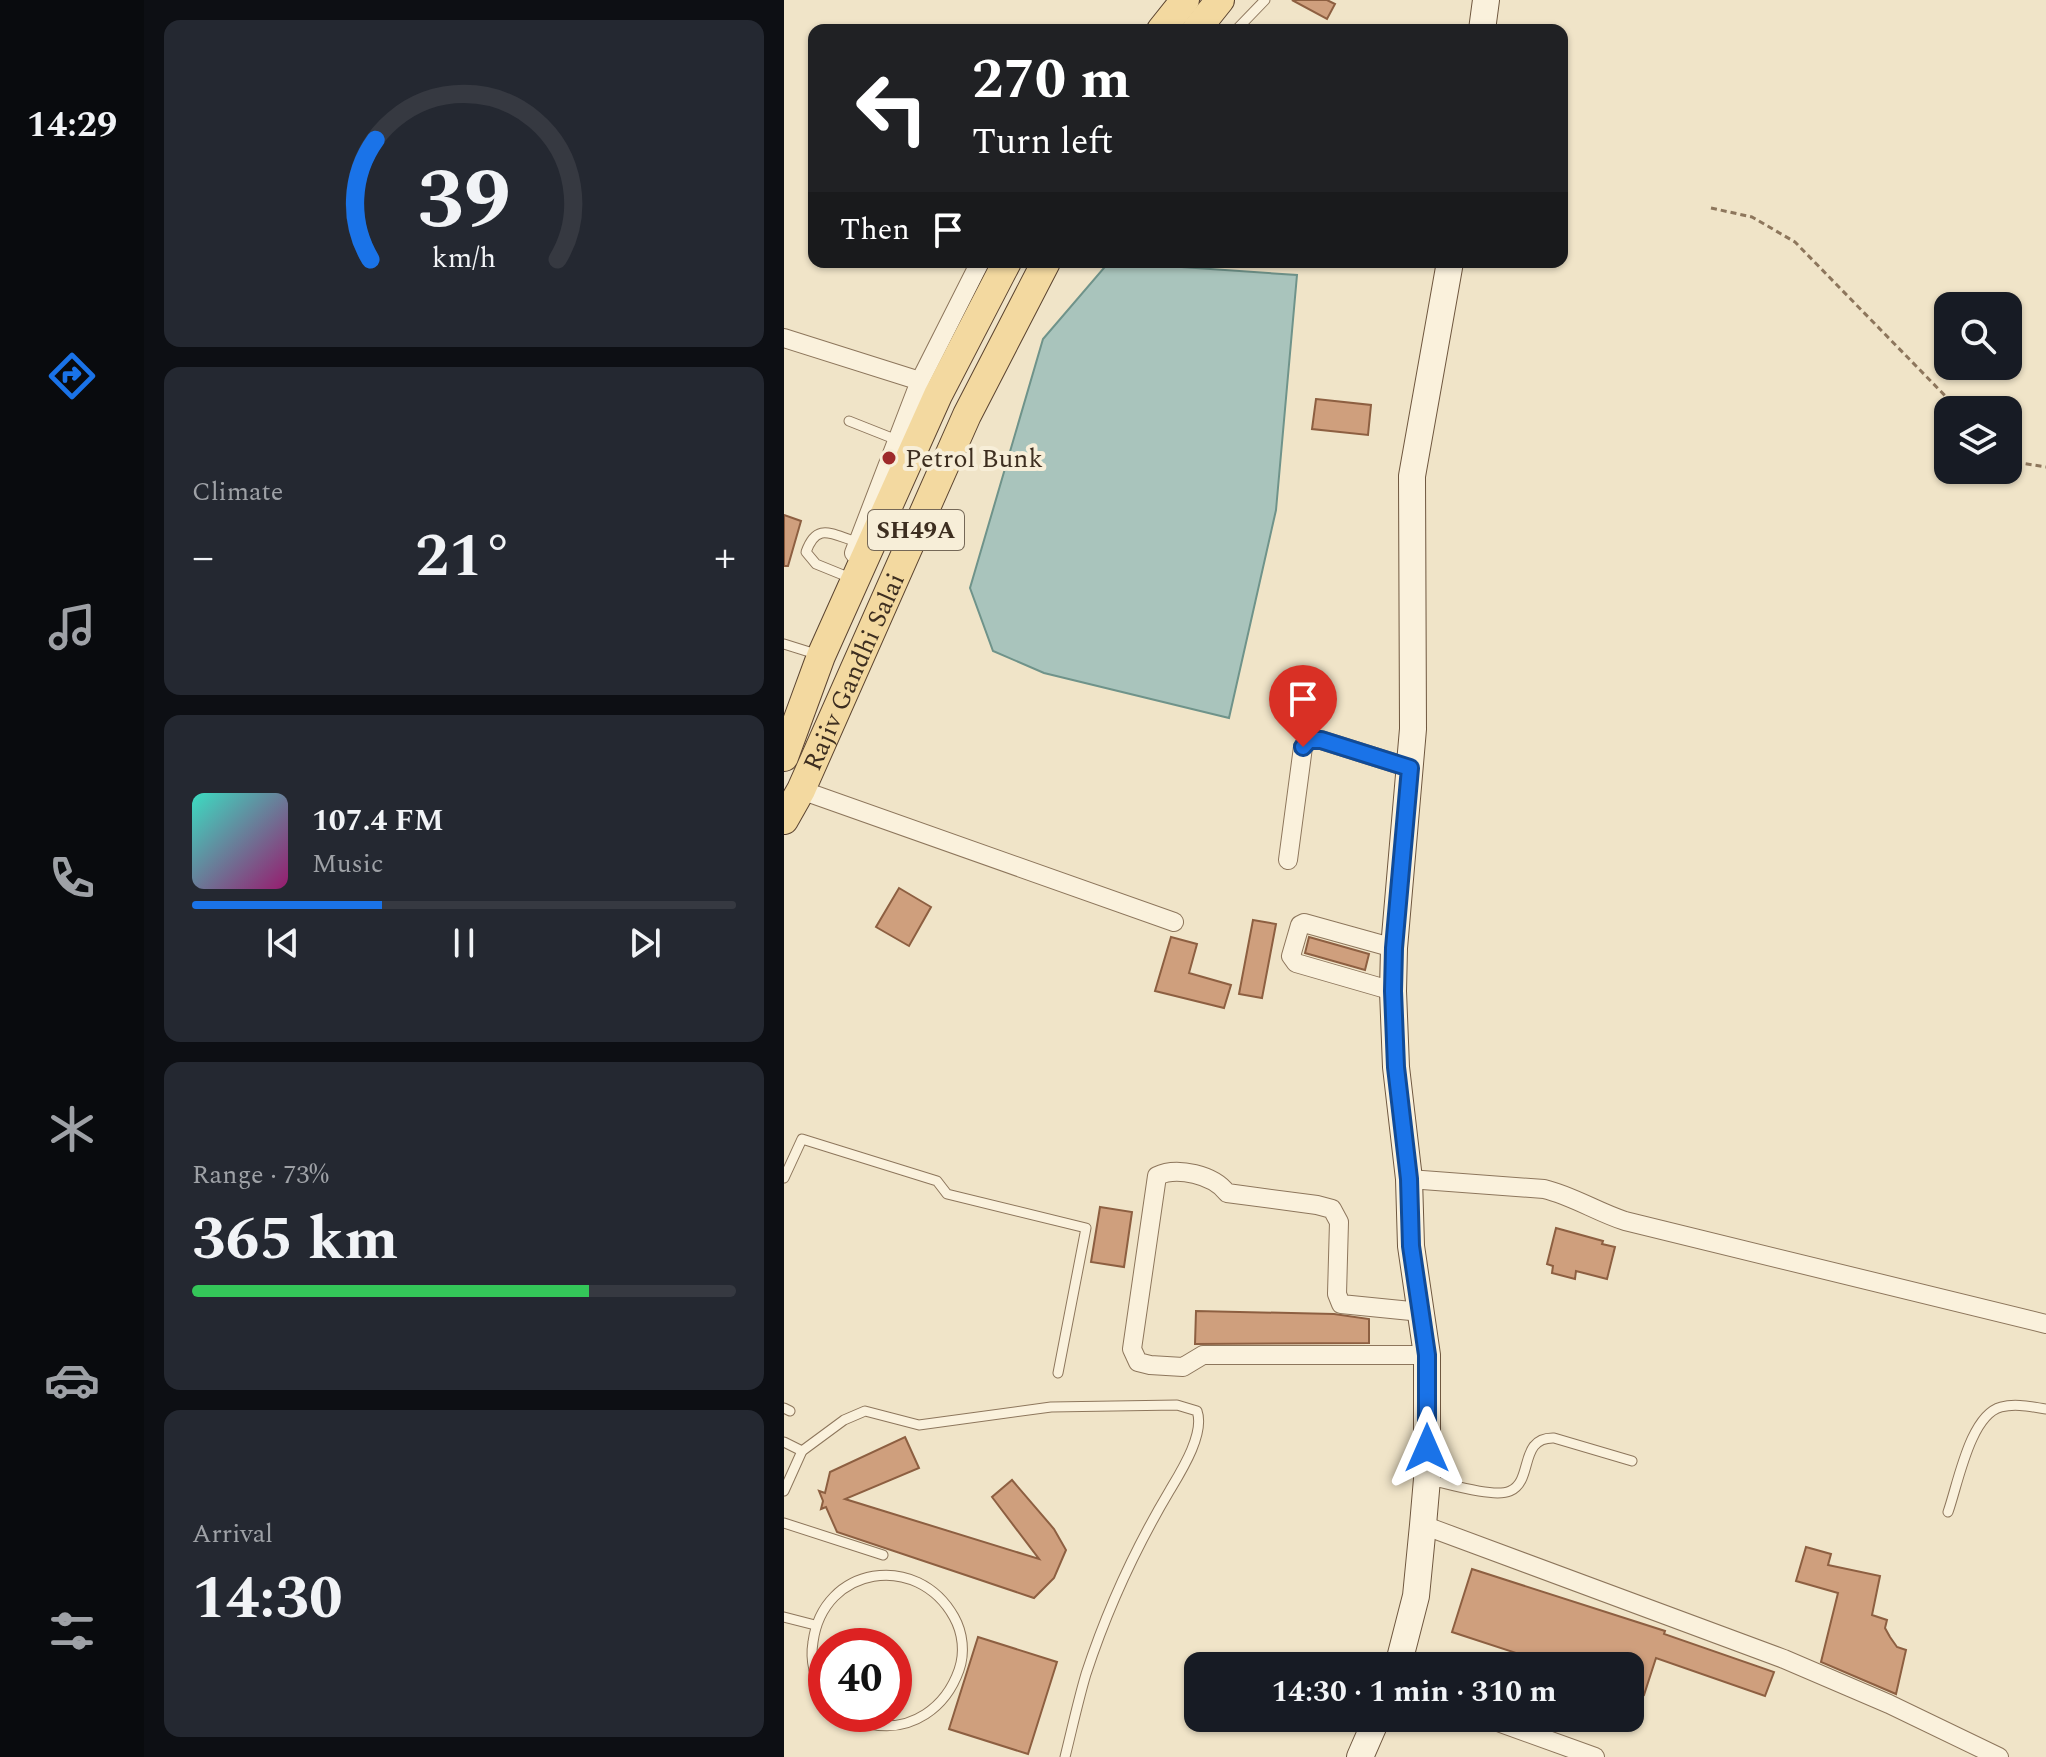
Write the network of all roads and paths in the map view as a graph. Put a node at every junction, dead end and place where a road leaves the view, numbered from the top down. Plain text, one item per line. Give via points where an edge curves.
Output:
1 (1185, 0) edge
2 (1220, 0) edge
3 (1265, 0) edge
4 (1486, 0) edge
5 (1166, 24) edge
6 (1201, 24) edge
7 (1242, 24) edge
8 (1483, 24) edge
9 (1711, 208) dead end
10 (977, 268) edge
11 (1004, 268) edge
12 (1043, 268) edge
13 (1449, 268) edge
14 (784, 338) edge
15 (920, 381) junction
16 (1945, 396) edge
17 (849, 421) dead end
18 (897, 440) junction
19 (2022, 463) edge
20 (2046, 467) edge
21 (858, 542) junction
22 (848, 588) junction
23 (784, 644) edge
24 (821, 656) junction
25 (791, 726) edge
26 (784, 757) edge
27 (1410, 768) junction
28 (791, 808) edge
29 (1288, 860) dead end
30 (1174, 922) dead end
31 (1394, 948) junction
32 (1393, 991) junction
33 (784, 1178) edge
34 (1409, 1179) junction
35 (1421, 1312) junction
36 (2046, 1324) edge
37 (1427, 1355) junction
38 (1058, 1373) dead end
39 (2046, 1409) edge
40 (784, 1442) edge
41 (802, 1451) junction
42 (1632, 1461) dead end
43 (1427, 1479) junction
44 (784, 1491) edge
45 (1948, 1512) dead end
46 (784, 1523) edge
47 (1423, 1525) junction
48 (883, 1555) dead end
49 (784, 1617) edge
50 (815, 1625) junction
51 (815, 1628) edge
52 (1402, 1652) edge
53 (912, 1720) edge
54 (1373, 1732) edge
55 (1526, 1732) edge
56 (1365, 1756) edge
57 (1065, 1757) edge
58 (1595, 1757) edge
59 (1999, 1757) edge

1 - 5 main road
2 - 6 main road
3 - 7 lane
4 - 8 street
9 - 16 path via 1752,217 1795,242
10 - 15 street
11 - 22 main road, Rajiv Gandhi Salai / SH49A
12 - 28 main road, Rajiv Gandhi Salai / SH49A via 967,415
13 - 27 street via 1412,476
14 - 15 street
15 - 18 street
17 - 18 lane
18 - 21 street
19 - 20 path
21 - 22 street
21 - 22 lane via 815,533 806,552
22 - 24 main road, Rajiv Gandhi Salai / SH49A
23 - 24 lane
24 - 25 main road, Rajiv Gandhi Salai / SH49A
25 - 26 main road, Rajiv Gandhi Salai / SH49A
27 - 29 street via 1309,740 1303,747
27 - 31 street
28 - 30 street
31 - 32 street
31 - 32 street via 1304,923 1291,956 1296,963
32 - 34 street
33 - 38 lane via 802,1139 937,1181 947,1194 1086,1228
34 - 35 street via 1411,1246
34 - 36 street via 1544,1189 1625,1221
35 - 37 street
35 - 37 street via 1341,1304 1339,1222 1332,1209 1227,1193 1204,1177 1166,1171 1157,1176 1132,1349 1138,1362 1183,1367 1203,1355
37 - 43 street
39 - 45 lane via 2000,1407 1985,1415
40 - 41 lane
41 - 44 lane
41 - 57 lane via 865,1411 919,1425 1051,1407 1177,1405 1197,1411 1199,1425 1188,1458 1142,1539 1086,1673
42 - 43 lane via 1544,1438 1533,1446 1513,1490 1495,1493
43 - 47 street
46 - 48 lane
47 - 52 street via 1416,1596
47 - 59 street via 1784,1659
49 - 50 lane
50 - 51 lane
50 - 53 lane via 831,1598 857,1580 889,1574 920,1582 945,1601 960,1629 963,1660 952,1690 930,1713
54 - 56 street
55 - 58 street

